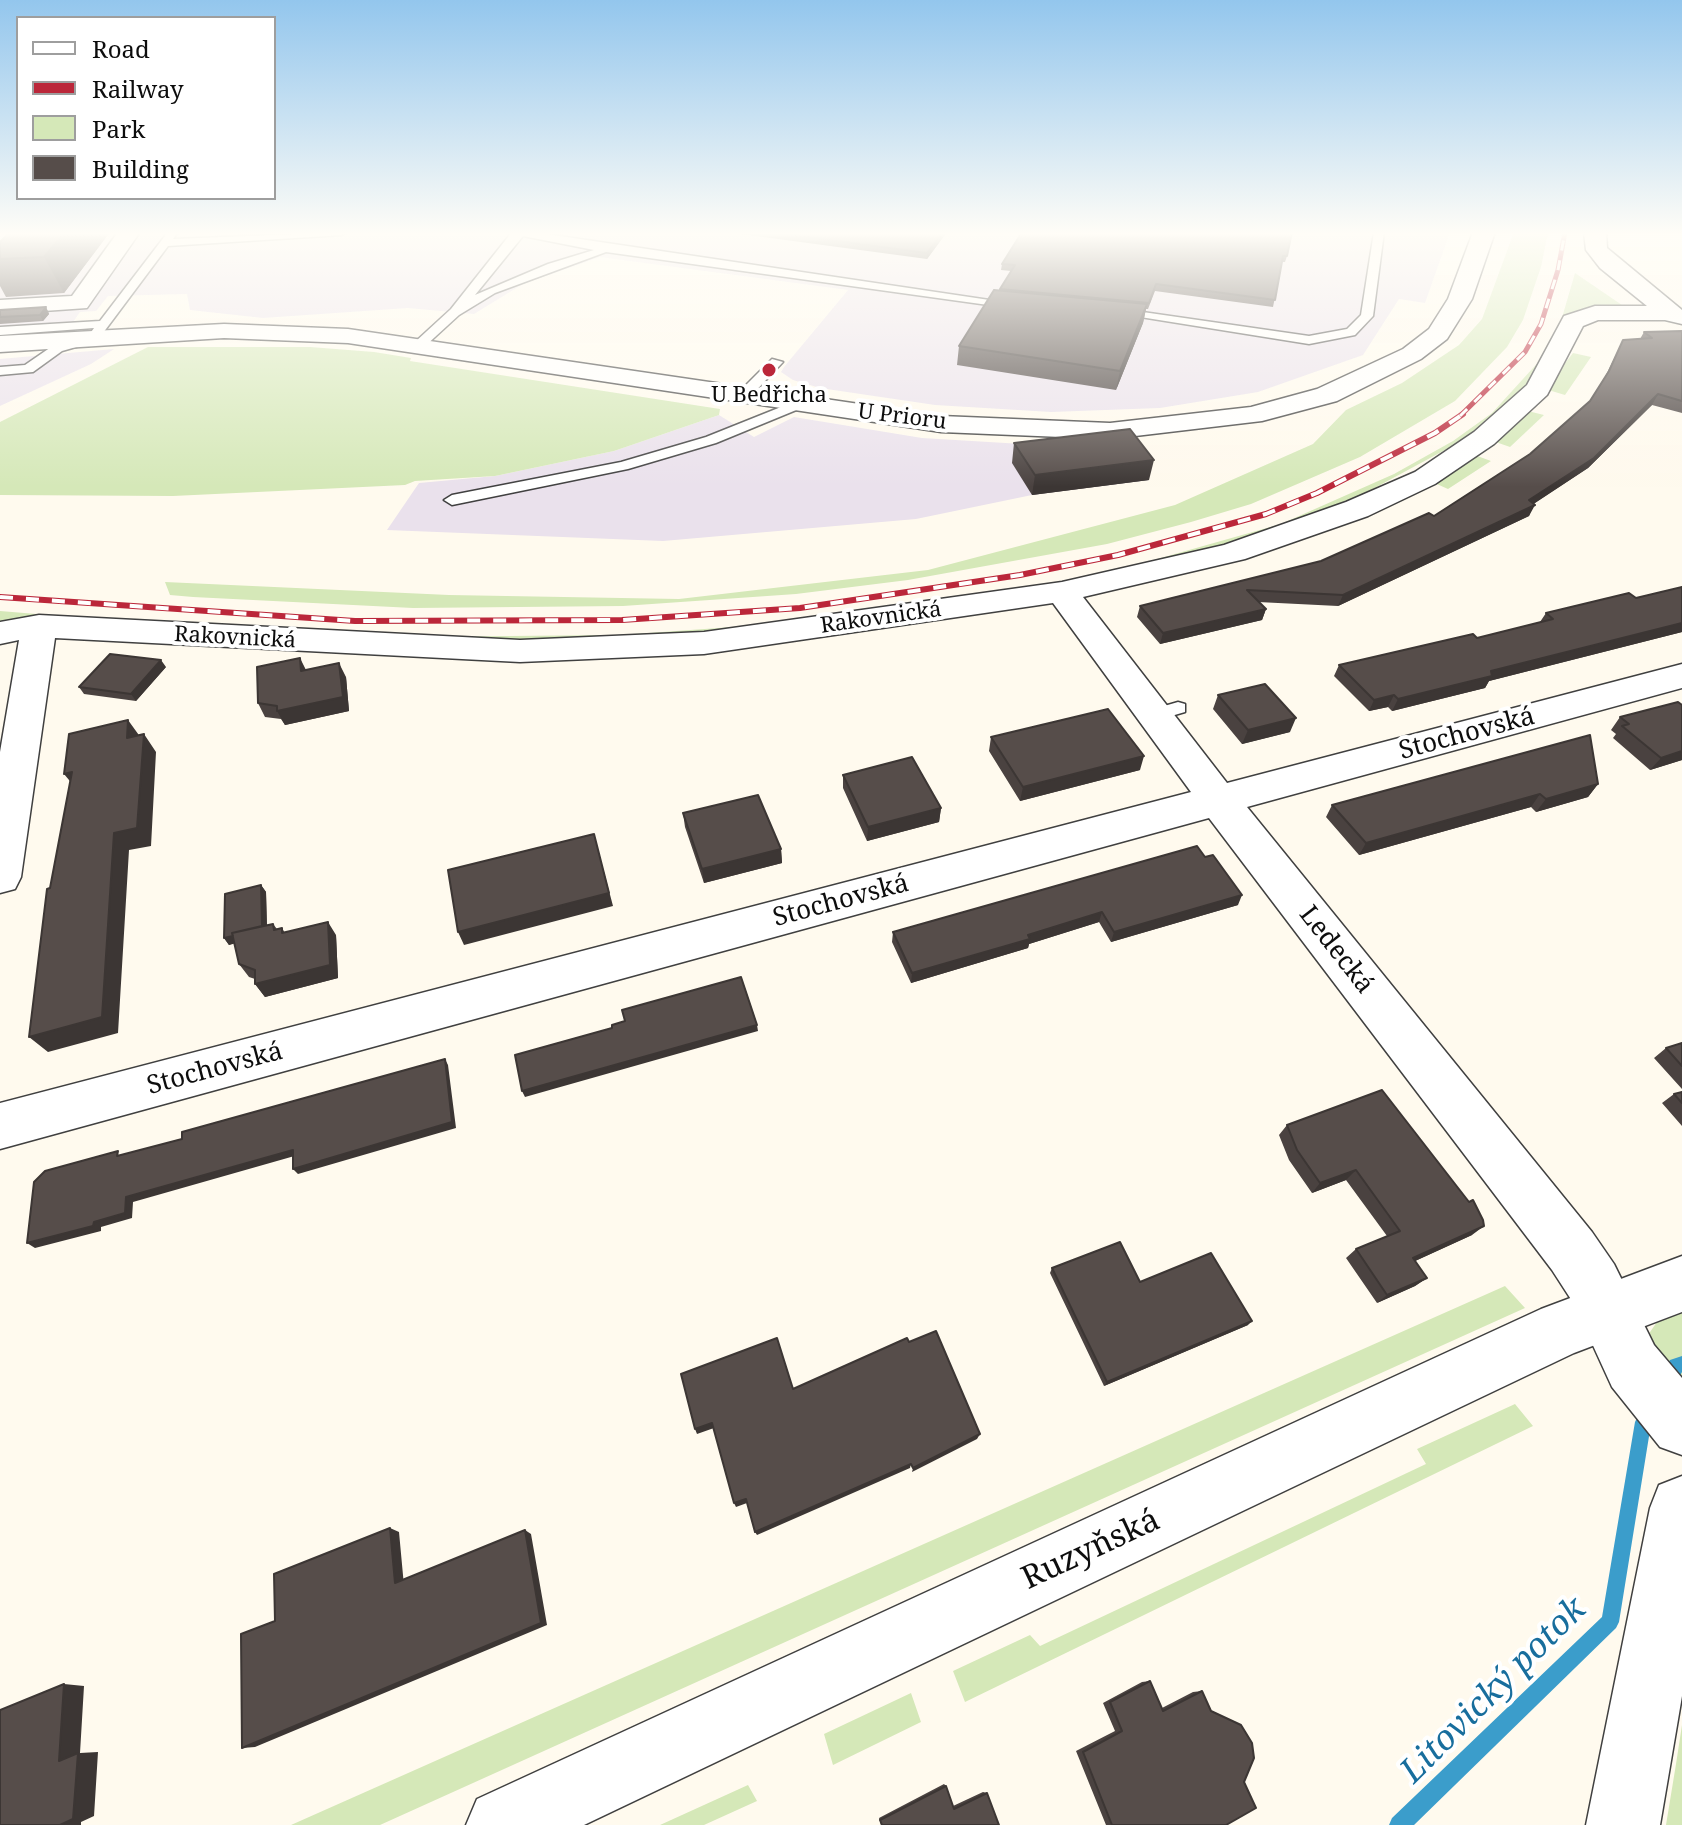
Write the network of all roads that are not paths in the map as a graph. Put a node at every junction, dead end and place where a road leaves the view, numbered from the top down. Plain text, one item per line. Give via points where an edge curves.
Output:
1 (110, 317) edge
2 (449, 317) edge
3 (1154, 317) edge
4 (1366, 317) edge
5 (1449, 317) edge
6 (1584, 317) edge
7 (0, 331) edge
8 (100, 331) junction
9 (0, 344) edge
10 (419, 345) junction
11 (777, 362) dead end
12 (0, 371) edge
13 (744, 395) junction
14 (801, 403) junction
15 (452, 500) dead end
16 (1062, 592) junction
17 (39, 626) junction
18 (0, 633) edge
19 (1682, 676) edge
20 (1218, 800) junction
21 (0, 877) edge
22 (0, 1126) edge
23 (1682, 1284) edge
24 (1607, 1310) junction
25 (1680, 1422) edge
26 (1682, 1508) edge
27 (503, 1825) edge
28 (1623, 1825) edge

1 - 8 lane
2 - 10 lane
3 - 4 lane via 1309,340 1351,332
5 - 14 street, U Prioru via 1438,334 1412,354 1372,375 1327,395 1252,415 1110,431 941,424
6 - 16 street, Rakovnická via 1573,321 1538,389 1484,438 1425,478 1357,509 1234,552
7 - 8 lane
8 - 9 street, U Prioru
8 - 10 street, U Prioru via 291,332
8 - 12 lane via 58,348 28,369
10 - 13 street, U Prioru
11 - 13 lane
13 - 14 street, U Prioru
14 - 15 lane via 711,440 623,466
16 - 17 street, Rakovnická via 704,643 520,651
16 - 20 street, Ledecká via 1166,712
17 - 18 street, Rakovnická
17 - 21 street
19 - 20 street, Stochovská
20 - 22 street, Stochovská
20 - 24 street, Ledecká via 1572,1251
23 - 24 street, Ruzyňská
24 - 25 street, Ledecká via 1633,1366
24 - 27 street, Ruzyňská
26 - 28 street

